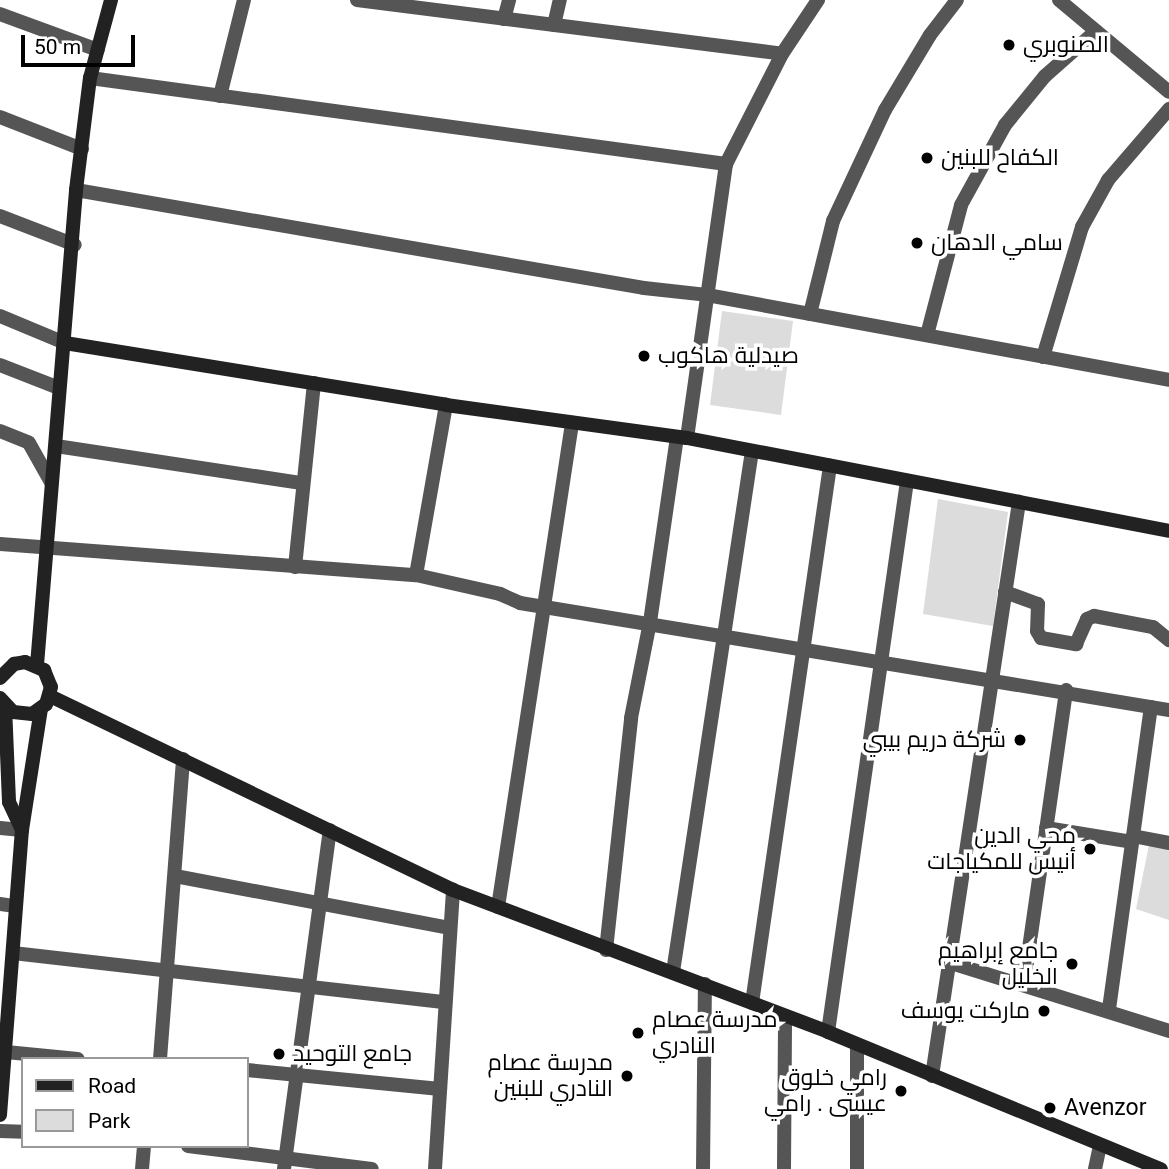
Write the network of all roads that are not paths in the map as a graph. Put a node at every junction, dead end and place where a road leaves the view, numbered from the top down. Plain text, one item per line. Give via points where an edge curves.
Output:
1 (111, 0) edge
2 (244, 0) edge
3 (357, 0) edge
4 (509, 0) edge
5 (560, 0) edge
6 (818, 0) edge
7 (957, 0) edge
8 (1059, 0) edge
9 (385, 2) edge
10 (446, 6) edge
11 (0, 14) edge
12 (504, 19) junction
13 (554, 25) junction
14 (1096, 31) junction
15 (98, 50) junction
16 (782, 54) junction
17 (90, 78) junction
18 (1169, 92) edge
19 (220, 96) junction
20 (1169, 109) edge
21 (0, 117) edge
22 (82, 149) junction
23 (726, 164) junction
24 (76, 190) junction
25 (0, 216) edge
26 (75, 245) junction
27 (707, 295) junction
28 (810, 314) junction
29 (0, 316) edge
30 (927, 335) junction
31 (65, 343) junction
32 (1043, 357) junction
33 (0, 365) edge
34 (1168, 377) edge
35 (313, 383) junction
36 (59, 388) junction
37 (446, 405) junction
38 (572, 423) junction
39 (0, 431) edge
40 (682, 438) junction
41 (56, 446) junction
42 (752, 451) junction
43 (830, 466) junction
44 (907, 481) junction
45 (51, 482) junction
46 (300, 484) junction
47 (1019, 502) junction
48 (1169, 531) edge
49 (0, 544) edge
50 (45, 549) junction
51 (295, 567) junction
52 (416, 575) junction
53 (1005, 592) junction
54 (544, 605) junction
55 (650, 622) junction
56 (727, 635) junction
57 (1169, 640) edge
58 (804, 648) junction
59 (0, 656) edge
60 (880, 661) junction
61 (13, 664) junction
62 (37, 665) junction
63 (0, 678) edge
64 (992, 679) junction
65 (1066, 690) junction
66 (50, 696) junction
67 (3, 702) edge
68 (1151, 707) junction
69 (41, 709) junction
70 (1169, 710) edge
71 (183, 759) junction
72 (0, 828) edge
73 (1046, 828) junction
74 (330, 830) junction
75 (22, 831) junction
76 (1133, 839) junction
77 (1169, 843) edge
78 (175, 876) junction
79 (453, 890) junction
80 (319, 900) junction
81 (0, 904) edge
82 (15, 906) junction
83 (498, 907) junction
84 (449, 928) junction
85 (606, 950) junction
86 (8, 956) edge
87 (948, 962) junction
88 (169, 971) junction
89 (673, 972) junction
90 (1024, 983) junction
91 (705, 984) junction
92 (5, 986) edge
93 (308, 987) junction
94 (445, 1002) junction
95 (752, 1003) junction
96 (1109, 1009) junction
97 (785, 1016) junction
98 (4, 1024) edge
99 (1169, 1031) edge
100 (828, 1032) junction
101 (857, 1045) junction
102 (6, 1052) junction
103 (57, 1057) edge
104 (160, 1057) edge
105 (248, 1070) edge
106 (296, 1073) junction
107 (932, 1076) junction
108 (440, 1089) junction
109 (0, 1100) edge
110 (0, 1115) edge
111 (0, 1131) edge
112 (21, 1132) edge
113 (1100, 1146) junction
114 (144, 1148) edge
115 (199, 1148) edge
116 (284, 1164) edge
117 (142, 1169) edge
118 (372, 1169) edge
119 (435, 1169) edge
120 (703, 1169) edge
121 (784, 1169) edge
122 (857, 1169) edge
123 (1095, 1169) edge
124 (1161, 1169) edge

1 - 15 main road
2 - 19 street
3 - 9 street
4 - 12 street
5 - 13 street
6 - 16 street
7 - 28 street via 885,110 833,221
8 - 14 street
9 - 10 street
10 - 12 street
11 - 15 street
12 - 13 street
13 - 16 street
14 - 18 street
14 - 30 street via 1045,76 1005,125 961,205
15 - 17 main road
16 - 23 street
17 - 19 street
17 - 22 main road
19 - 23 street
20 - 32 street via 1108,180 1083,227
21 - 22 street
22 - 24 main road
23 - 27 street
24 - 26 main road
24 - 27 street
25 - 26 street
26 - 31 main road
27 - 28 street
27 - 40 street
28 - 30 street
29 - 31 street
30 - 32 street
31 - 35 main road
31 - 36 main road
32 - 34 street
33 - 36 street
35 - 37 main road
35 - 46 street
36 - 41 main road
37 - 38 main road
37 - 52 street
38 - 40 main road
38 - 54 street
39 - 45 street via 29,443
40 - 42 main road
40 - 55 street
41 - 45 main road
41 - 46 street
42 - 43 main road
42 - 56 street
43 - 44 main road
43 - 58 street
44 - 47 main road
44 - 60 street
45 - 50 main road
46 - 51 street
47 - 48 main road
47 - 53 street
49 - 50 street
50 - 51 street via 239,559
50 - 62 main road
51 - 52 street
52 - 54 street via 520,603
53 - 57 street via 1038,604 1041,638 1076,644 1087,619 1094,616 1153,627
53 - 64 street
54 - 55 street
54 - 83 street
55 - 56 street
55 - 85 street via 631,718
56 - 58 street
56 - 89 street
58 - 60 street
58 - 95 street
59 - 61 main road
60 - 64 street
60 - 100 street
61 - 62 main road
61 - 63 main road
62 - 66 main road via 49,678
64 - 65 street
64 - 87 street
65 - 68 street
65 - 73 street
66 - 69 main road
66 - 71 main road
67 - 69 main road via 23,715
67 - 75 main road via 9,802
68 - 70 street
68 - 76 street
69 - 75 main road
71 - 74 main road
71 - 78 street
72 - 75 street
73 - 76 street
73 - 90 street
74 - 79 main road
74 - 80 street
75 - 82 main road
76 - 77 street
76 - 96 street
78 - 80 street
78 - 88 street
79 - 83 main road
79 - 84 street
80 - 84 street
80 - 93 street
81 - 82 street
82 - 86 main road
83 - 85 main road
84 - 94 street
85 - 89 main road
86 - 88 street
86 - 92 main road
87 - 90 street
87 - 107 street
88 - 93 street
88 - 104 street
89 - 91 main road
90 - 96 street
91 - 95 main road
91 - 120 street
92 - 98 main road
93 - 94 street
93 - 106 street
94 - 108 street
95 - 97 main road
96 - 99 street
97 - 100 main road
97 - 121 street
98 - 102 main road
100 - 101 main road
101 - 107 main road
101 - 122 street
102 - 103 street
102 - 109 main road
105 - 106 street
106 - 108 street
106 - 116 street
107 - 113 main road
108 - 119 street
109 - 110 main road
111 - 112 street
113 - 123 street
113 - 124 main road
114 - 117 street
115 - 116 street
116 - 118 street

